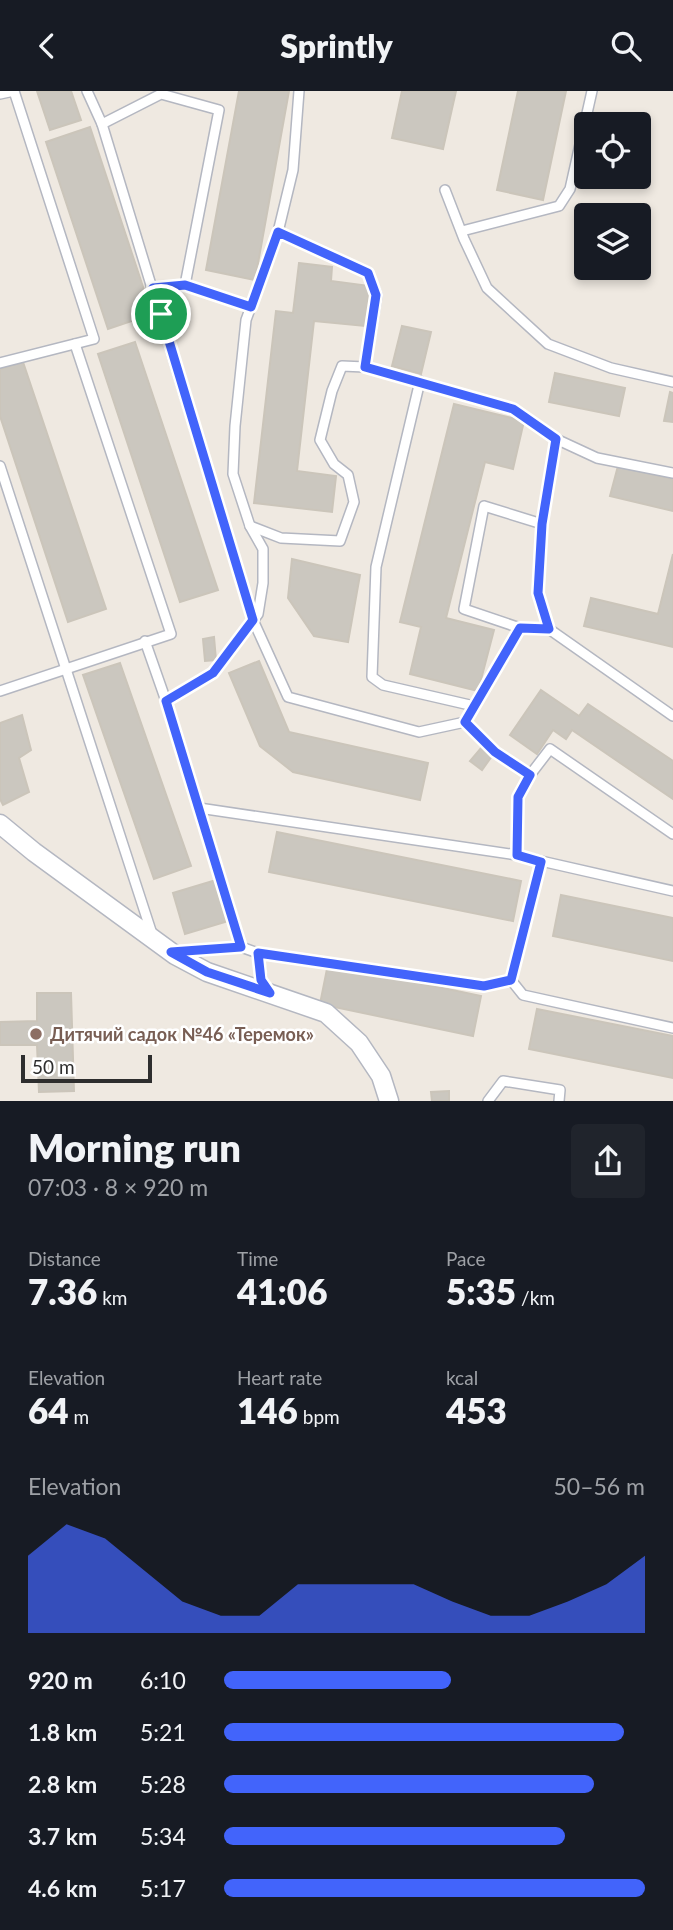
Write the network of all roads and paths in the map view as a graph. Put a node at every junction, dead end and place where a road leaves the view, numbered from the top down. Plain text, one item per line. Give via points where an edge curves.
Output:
1 (87, 91) edge
2 (299, 91) edge
3 (592, 91) edge
4 (0, 95) edge
5 (102, 124) junction
6 (445, 190) dead end
7 (462, 231) junction
8 (278, 232) junction
9 (185, 285) junction
10 (153, 288) junction
11 (251, 307) junction
12 (75, 344) junction
13 (0, 363) edge
14 (365, 367) junction
15 (420, 381) junction
16 (673, 381) edge
17 (556, 439) junction
18 (0, 466) edge
19 (673, 473) edge
20 (542, 524) junction
21 (250, 526) junction
22 (253, 620) junction
23 (520, 628) junction
24 (549, 629) junction
25 (145, 641) junction
26 (66, 667) junction
27 (0, 691) edge
28 (166, 701) junction
29 (474, 706) junction
30 (673, 716) edge
31 (465, 722) junction
32 (530, 775) junction
33 (199, 808) junction
34 (0, 824) edge
35 (673, 834) edge
36 (517, 855) junction
37 (541, 862) junction
38 (673, 891) edge
39 (154, 939) junction
40 (241, 947) junction
41 (171, 952) junction
42 (258, 953) junction
43 (511, 980) junction
44 (270, 993) junction
45 (673, 1028) edge
46 (389, 1101) edge
47 (488, 1101) edge
48 (559, 1101) edge

1 - 5 lane
2 - 8 lane via 293,170
3 - 7 lane via 570,189 559,206
4 - 12 lane via 14,91 94,339
5 - 9 lane via 161,94 219,110
5 - 10 lane
6 - 7 lane
7 - 16 lane via 487,288 548,344 611,369
8 - 11 lane
8 - 14 lane via 368,273 376,295
9 - 10 lane
9 - 11 lane
10 - 22 lane
11 - 21 lane via 246,320 233,474
12 - 13 lane
12 - 25 lane via 171,634
14 - 15 lane
14 - 21 lane via 342,366 320,440 334,464 348,475 354,502 340,541 281,538
15 - 17 lane via 513,409
15 - 29 lane via 376,567 372,677 383,685
17 - 19 lane via 597,458
17 - 20 lane
18 - 26 lane
20 - 23 lane via 484,506 464,609
20 - 24 lane via 538,593
21 - 22 lane via 263,549 263,583
22 - 28 lane via 213,673
22 - 31 lane via 288,697 419,732
23 - 24 lane
23 - 29 lane
24 - 30 lane
25 - 26 lane
25 - 28 lane
26 - 27 lane
26 - 39 lane
28 - 33 lane
29 - 31 lane
31 - 32 lane via 495,752
32 - 35 lane via 550,749
32 - 36 lane via 518,797
33 - 36 lane
33 - 40 lane
34 - 39 street
36 - 37 lane
37 - 38 lane
37 - 43 lane
39 - 41 street
40 - 41 lane
40 - 42 lane
41 - 44 street via 207,972
42 - 43 lane via 484,986
42 - 44 lane via 261,980
43 - 45 lane via 523,995
44 - 46 street via 326,1013 359,1044 381,1076
47 - 48 lane via 503,1081 560,1090

